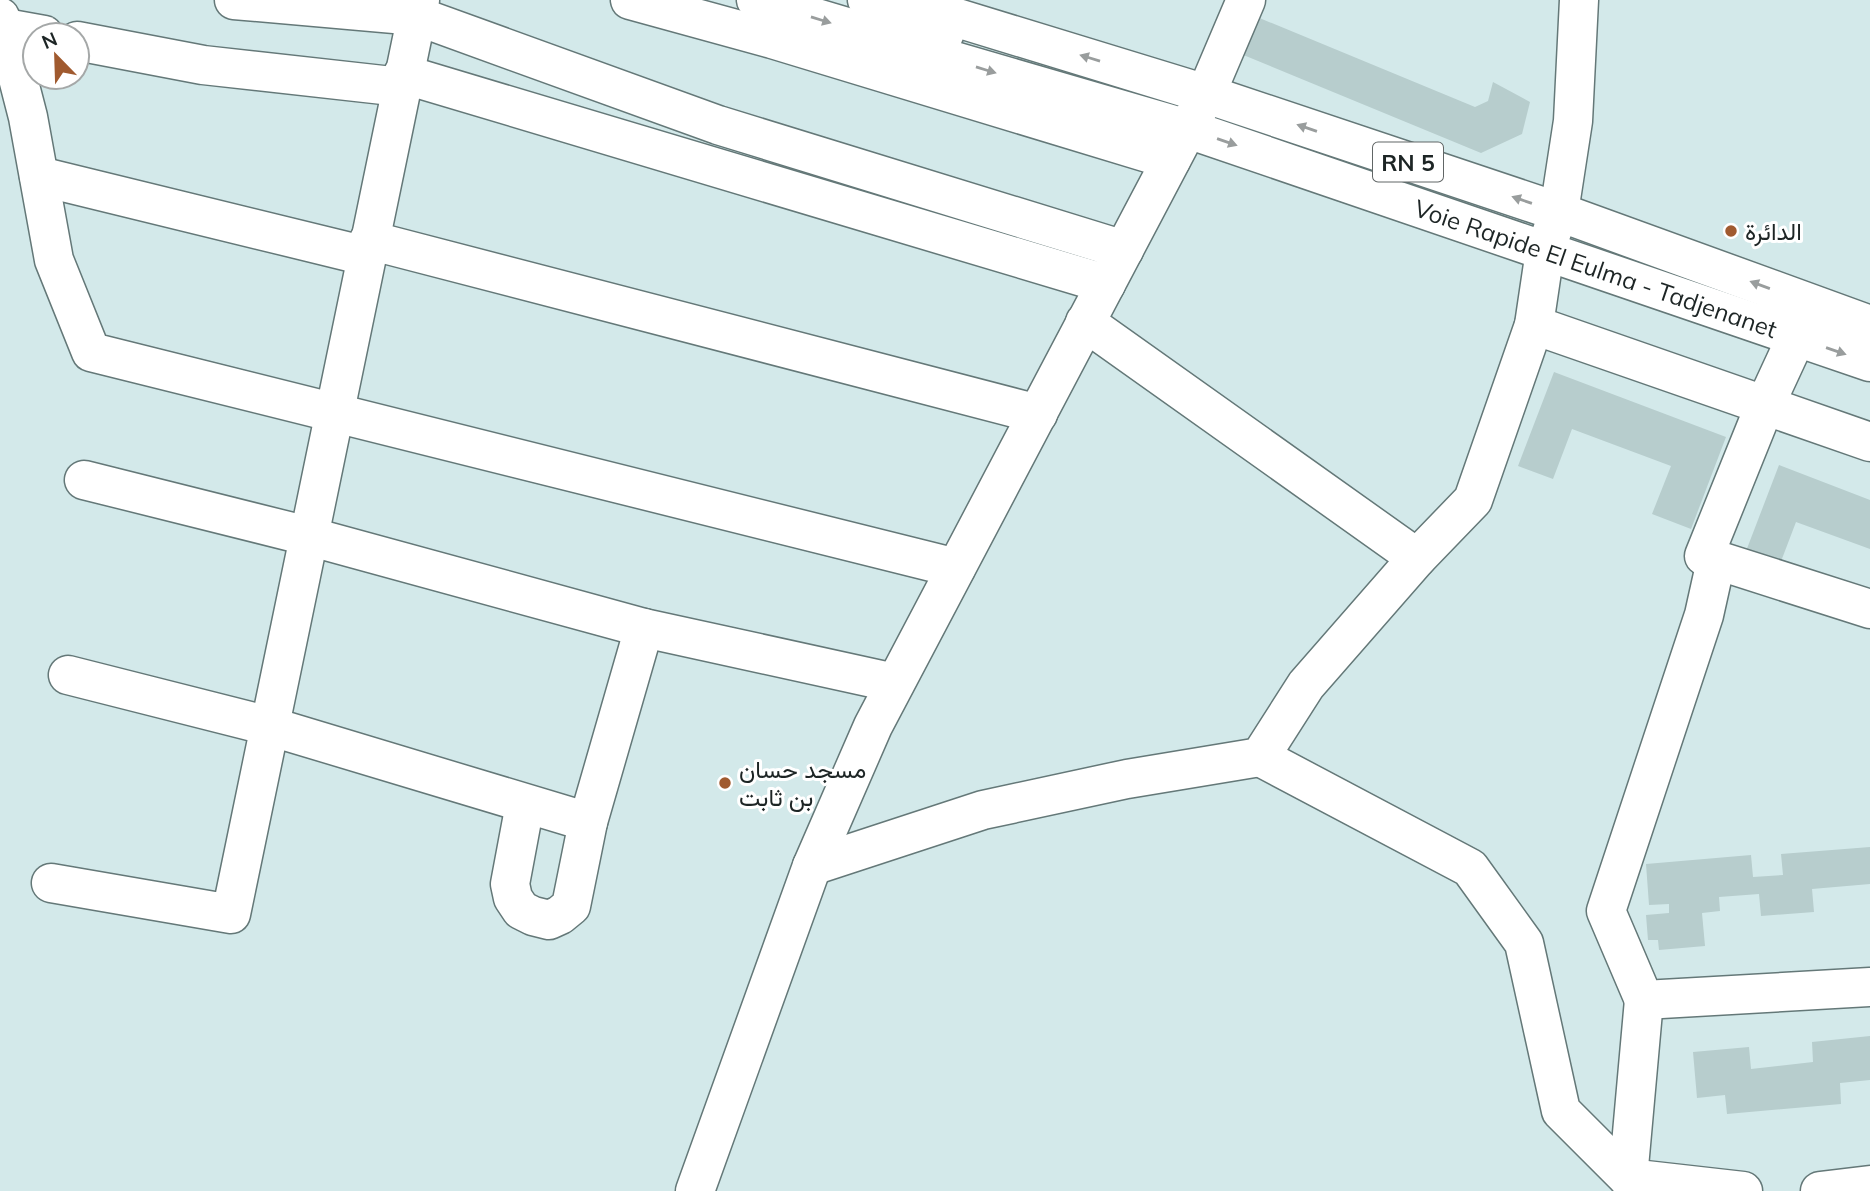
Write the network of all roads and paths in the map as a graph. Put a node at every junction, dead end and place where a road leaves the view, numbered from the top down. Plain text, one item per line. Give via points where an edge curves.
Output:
1 (234, 0) edge
2 (630, 0) edge
3 (756, 0) edge
4 (867, 0) edge
5 (1246, 0) edge
6 (1579, 0) edge
7 (419, 8) edge
8 (922, 16) edge
9 (2, 23) edge
10 (21, 28) edge
11 (91, 44) edge
12 (402, 81) junction
13 (1206, 94) junction
14 (1180, 144) junction
15 (39, 176) junction
16 (1559, 212) junction
17 (368, 248) junction
18 (1124, 250) junction
19 (1545, 251) junction
20 (1105, 284) junction
21 (1801, 320) junction
22 (1085, 322) junction
23 (1534, 325) junction
24 (1870, 325) edge
25 (1870, 362) edge
26 (1765, 405) junction
27 (334, 413) junction
28 (1038, 414) junction
29 (1870, 442) edge
30 (84, 480) dead end
31 (308, 536) junction
32 (1417, 558) junction
33 (1716, 561) junction
34 (956, 568) junction
35 (1870, 609) edge
36 (644, 628) junction
37 (68, 675) dead end
38 (895, 683) junction
39 (269, 726) junction
40 (1260, 757) junction
41 (525, 804) junction
42 (588, 822) junction
43 (812, 866) junction
44 (51, 883) dead end
45 (1870, 987) edge
46 (1644, 1000) junction
47 (1628, 1178) junction
48 (1870, 1185) edge
49 (695, 1191) edge
50 (1743, 1191) edge
51 (1820, 1191) edge

1 - 7 main road
2 - 14 main road
3 -> 8 main road, Voie Rapide El Eulma - Tadjenanet / RN 5
4 - 8 main road, Voie Rapide El Eulma - Tadjenanet / RN 5
5 - 13 main road
6 - 16 main road via 1573,121
7 - 12 main road
7 - 18 main road via 718,125
13 -> 8 main road, Voie Rapide El Eulma - Tadjenanet / RN 5
8 -> 14 main road, Voie Rapide El Eulma - Tadjenanet
9 - 10 main road
9 - 15 main road
11 - 12 main road via 203,65
12 - 17 main road
12 - 20 main road
13 - 14 main road
16 -> 13 main road, Voie Rapide El Eulma - Tadjenanet / RN 5
14 - 18 main road
14 -> 19 main road, Voie Rapide El Eulma - Tadjenanet
15 - 17 main road
15 - 27 main road via 54,260 91,352
16 - 19 main road
21 -> 16 main road, Voie Rapide El Eulma - Tadjenanet / RN 5
17 - 27 main road
17 - 28 main road
18 - 20 main road
19 - 21 main road, Voie Rapide El Eulma - Tadjenanet
19 - 23 main road
20 - 22 main road
21 - 24 main road, Voie Rapide El Eulma - Tadjenanet / RN 5
21 -> 25 main road, Voie Rapide El Eulma - Tadjenanet
21 - 26 main road
22 - 28 main road
22 - 32 main road
23 - 26 main road
23 - 32 main road via 1473,500
26 - 29 main road
26 - 33 main road via 1704,556
27 - 31 main road
27 - 34 main road
28 - 34 main road
30 - 31 main road
31 - 36 main road
31 - 39 main road
32 - 40 main road via 1307,685
33 - 35 main road
33 - 46 main road via 1704,615 1606,911
34 - 38 main road
36 - 38 main road
36 - 42 main road
37 - 39 main road
38 - 43 main road
39 - 41 main road
39 - 44 main road via 231,914
40 - 43 main road via 983,810
40 - 47 main road via 1470,868 1524,943 1561,1111
41 - 42 main road
41 - 42 main road via 510,884 521,910 533,916 549,919 571,906
43 - 49 main road
45 - 46 main road
46 - 47 main road
47 - 50 main road
48 - 51 main road

